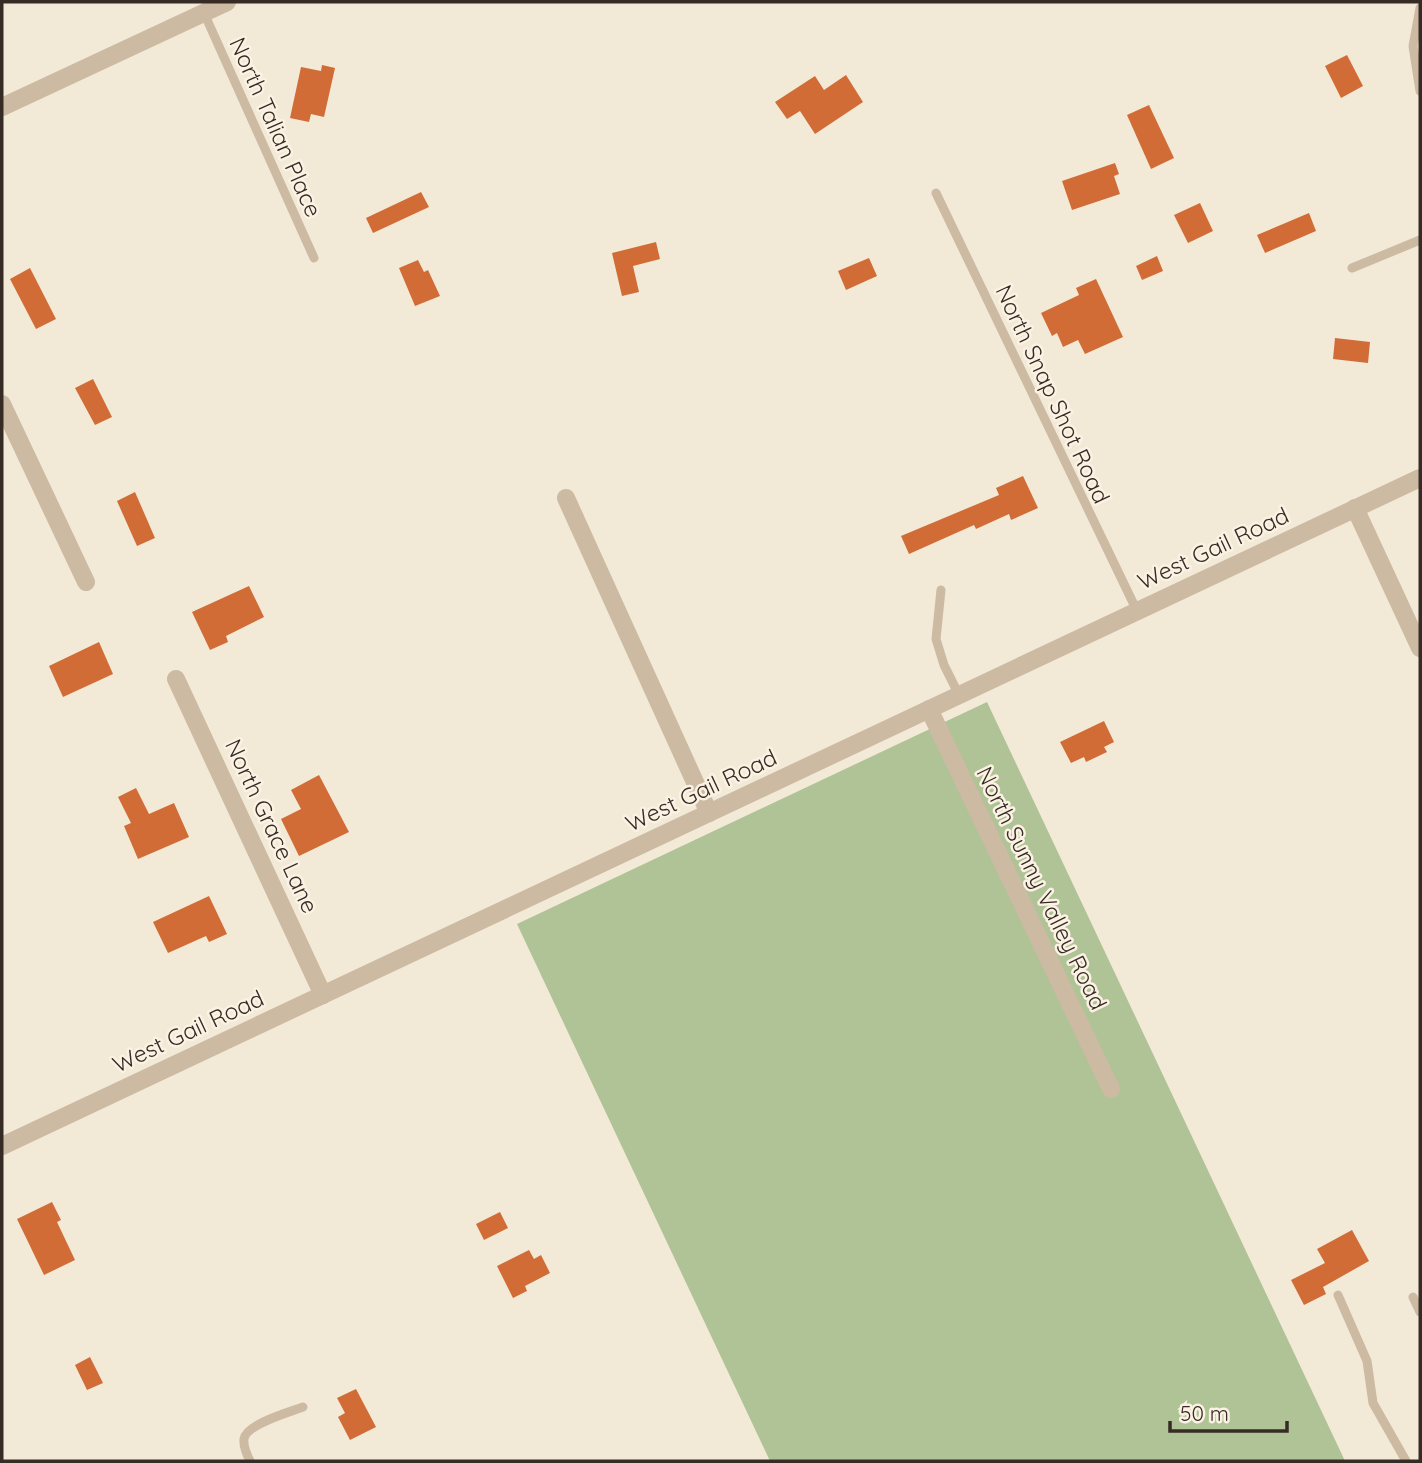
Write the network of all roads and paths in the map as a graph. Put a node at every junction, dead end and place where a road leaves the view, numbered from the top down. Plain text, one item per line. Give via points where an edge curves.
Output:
1 (227, 2) edge
2 (1420, 8) edge
3 (204, 13) junction
4 (1419, 76) edge
5 (1420, 91) edge
6 (2, 107) edge
7 (936, 193) dead end
8 (1420, 240) edge
9 (314, 258) dead end
10 (1352, 268) dead end
11 (2, 404) edge
12 (1420, 478) edge
13 (566, 499) dead end
14 (1355, 508) junction
15 (86, 582) dead end
16 (941, 590) dead end
17 (1137, 611) junction
18 (1420, 648) edge
19 (176, 679) dead end
20 (959, 695) junction
21 (929, 709) junction
22 (709, 813) junction
23 (323, 995) junction
24 (1111, 1089) dead end
25 (2, 1145) edge
26 (1338, 1295) dead end
27 (1413, 1297) dead end
28 (1420, 1312) edge
29 (303, 1407) dead end
30 (250, 1461) edge
31 (1406, 1461) edge

1 - 3 street
2 - 4 lane via 1413,46
3 - 6 street
3 - 9 lane, North Talian Place
4 - 5 lane
7 - 17 lane, North Snap Shot Road
8 - 10 lane
11 - 15 street
12 - 14 street, West Gail Road
13 - 22 street
14 - 17 street, West Gail Road
14 - 18 street
16 - 20 lane via 936,639
17 - 20 street, West Gail Road
19 - 23 street, North Grace Lane
20 - 21 street, West Gail Road
21 - 22 street, West Gail Road
21 - 24 street, North Sunny Valley Road
22 - 23 street, West Gail Road
23 - 25 street, West Gail Road
26 - 31 lane via 1367,1361 1373,1403
27 - 28 lane
29 - 30 lane via 251,1428 243,1441

